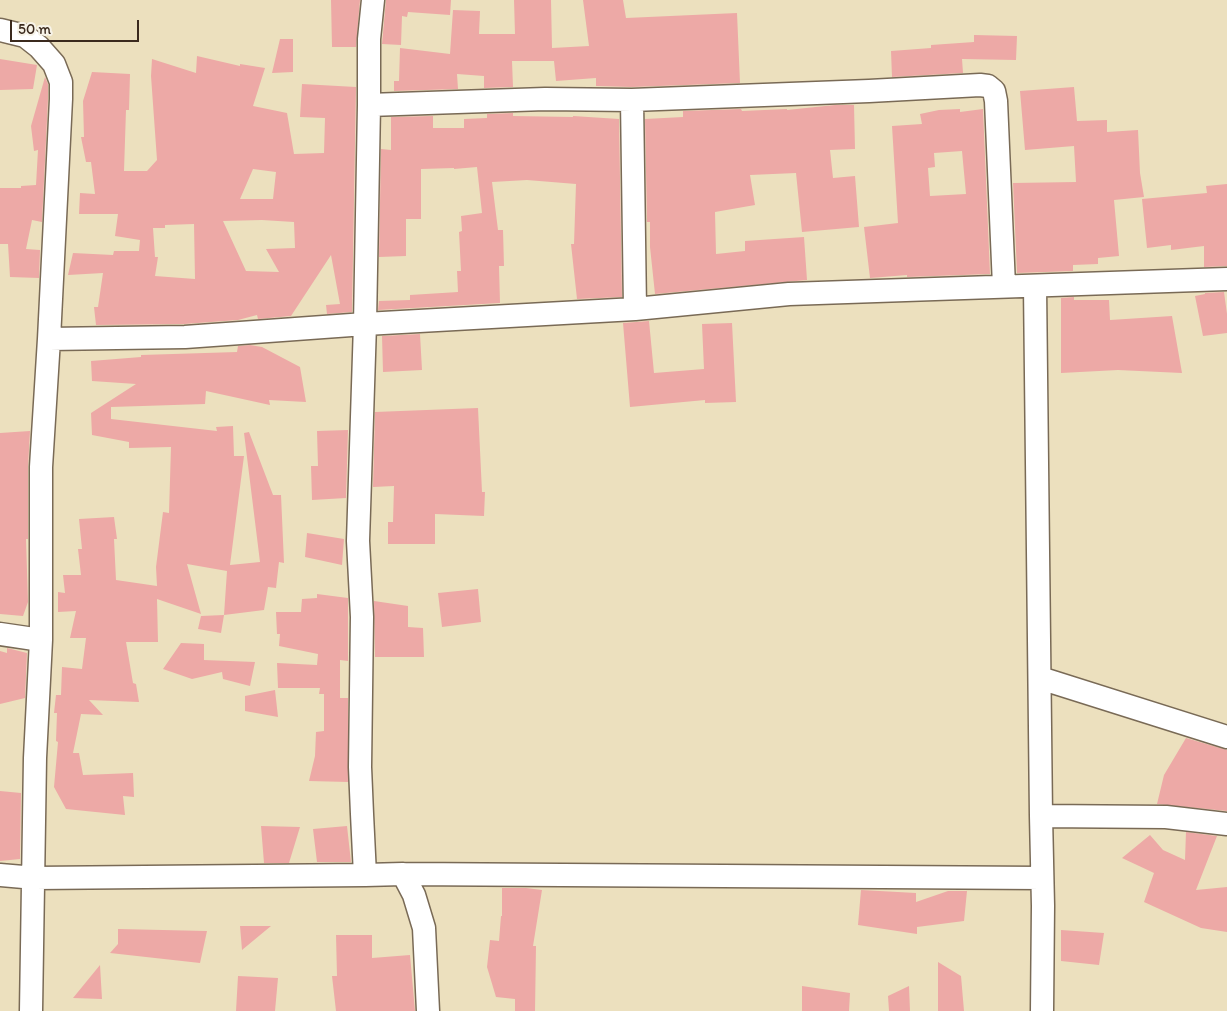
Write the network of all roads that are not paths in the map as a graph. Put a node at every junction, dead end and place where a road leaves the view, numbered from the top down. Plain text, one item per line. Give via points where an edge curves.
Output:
1 (373, 0) edge
2 (0, 30) edge
3 (632, 100) junction
4 (369, 106) junction
5 (1227, 279) edge
6 (1004, 286) junction
7 (1035, 286) junction
8 (635, 309) junction
9 (365, 324) junction
10 (49, 339) junction
11 (0, 634) edge
12 (41, 640) junction
13 (1040, 678) junction
14 (1227, 737) edge
15 (1041, 816) junction
16 (1227, 824) edge
17 (403, 874) junction
18 (0, 875) edge
19 (365, 875) junction
20 (34, 878) junction
21 (1042, 878) junction
22 (31, 1011) edge
23 (428, 1011) edge
24 (1042, 1011) edge

1 - 4 street via 369,39
2 - 10 street via 25,36 39,47 54,64 60,82 62,99
3 - 4 street via 544,99
3 - 6 street via 980,85 992,88 996,95
3 - 8 street
4 - 9 street
5 - 7 street
6 - 7 street
6 - 8 street via 789,294
7 - 13 street
8 - 9 street
9 - 10 street via 184,337
9 - 19 street via 358,542 362,627 360,767
10 - 12 street via 41,467
11 - 12 street
12 - 20 street
13 - 14 street
13 - 15 street
15 - 16 street via 1166,816
15 - 21 street
17 - 19 street
17 - 21 street
17 - 23 street via 414,895 424,928
18 - 20 street
19 - 20 street
20 - 22 street
21 - 24 street

